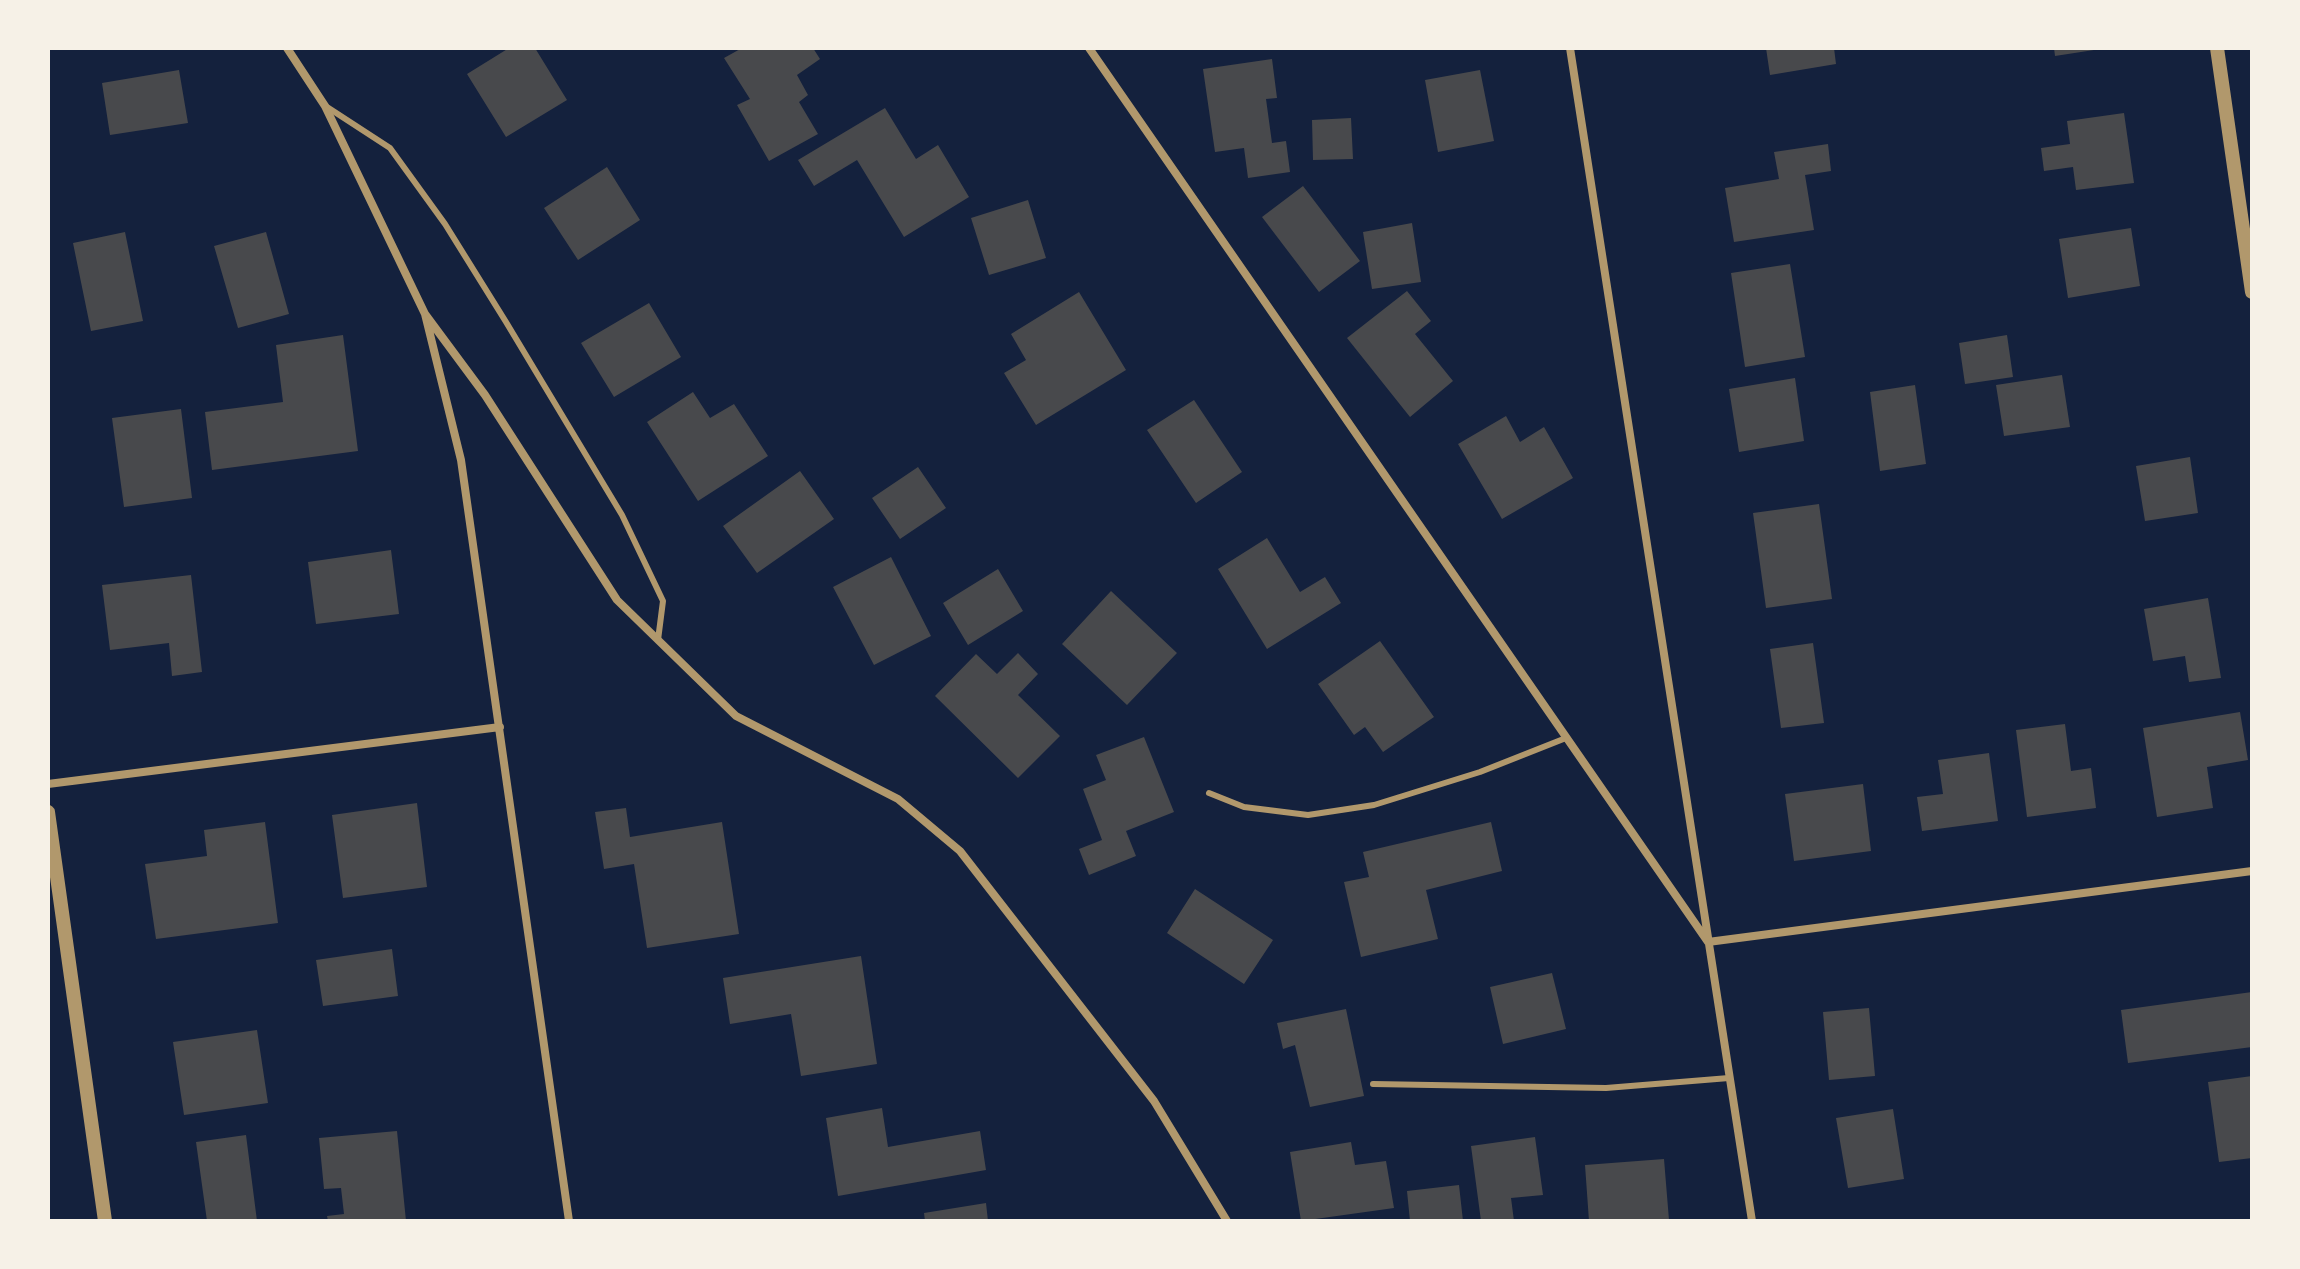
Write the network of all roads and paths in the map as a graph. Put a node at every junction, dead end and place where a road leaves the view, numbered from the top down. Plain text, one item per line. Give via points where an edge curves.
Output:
1 (287, 48) edge
2 (1089, 48) edge
3 (1570, 48) edge
4 (2217, 48) edge
5 (325, 106) junction
6 (2248, 239) edge
7 (2252, 292) edge
8 (425, 314) junction
9 (658, 640) junction
10 (500, 727) junction
11 (1566, 738) junction
12 (48, 784) edge
13 (1209, 793) dead end
14 (48, 812) edge
15 (2252, 871) edge
16 (1708, 942) junction
17 (1729, 1078) junction
18 (1373, 1084) dead end
19 (105, 1221) edge
20 (569, 1221) edge
21 (1227, 1221) edge
22 (1752, 1221) edge

1 - 5 street
2 - 11 street
3 - 16 street
4 - 6 street
5 - 8 street
5 - 9 lane via 390,148 499,310 622,515 663,601
6 - 7 street
8 - 9 street via 485,395 617,600
8 - 10 street via 461,460
9 - 21 street via 736,716 898,799 960,851 1154,1101
10 - 12 street
10 - 20 street
11 - 13 lane via 1374,805 1308,815 1244,807
11 - 16 street
14 - 19 street
15 - 16 street
16 - 17 street
17 - 18 lane via 1606,1088
17 - 22 street

